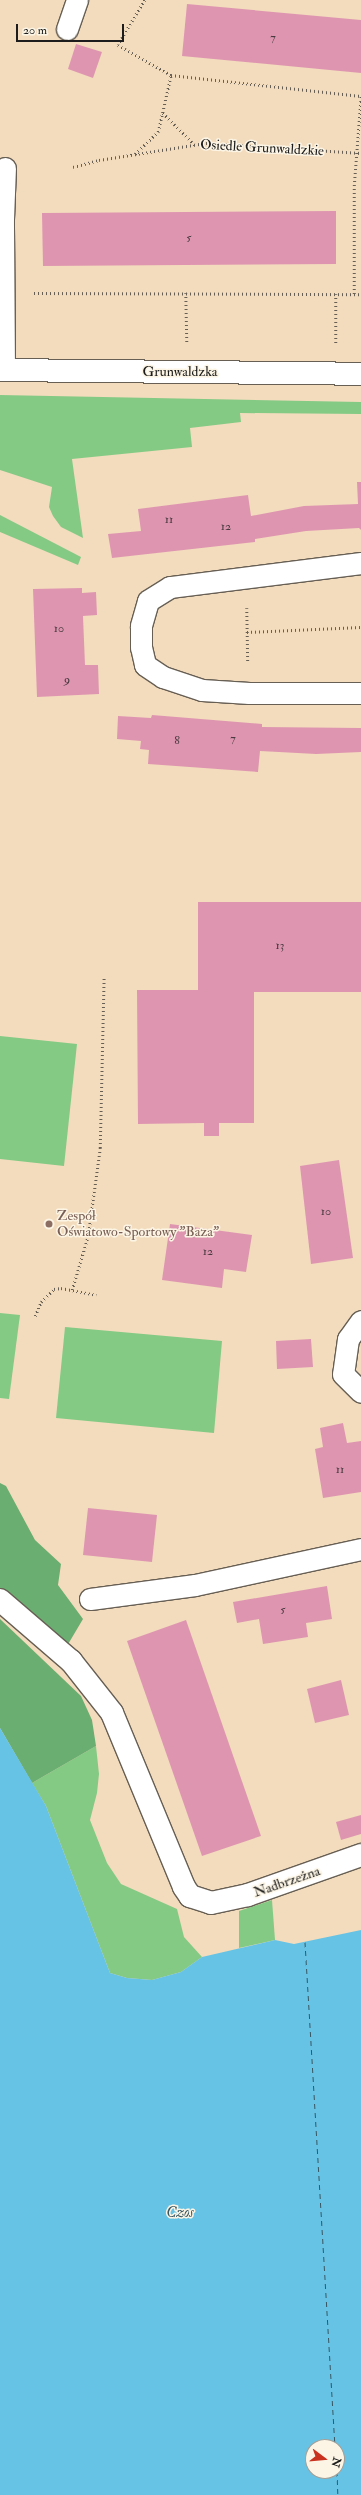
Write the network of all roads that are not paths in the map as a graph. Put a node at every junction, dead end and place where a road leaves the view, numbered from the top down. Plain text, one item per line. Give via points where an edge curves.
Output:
1 (77, 0) edge
2 (67, 29) dead end
3 (5, 168) dead end
4 (2, 370) edge
5 (361, 374) edge
6 (361, 563) edge
7 (361, 693) edge
8 (361, 1321) edge
9 (361, 1392) edge
10 (361, 1549) edge
11 (90, 1598) dead end
12 (0, 1600) edge
13 (361, 1855) edge

1 - 2 lane
3 - 4 lane
4 - 5 street, Grunwaldzka
6 - 7 lane via 170,587 148,601 141,626 141,647 145,665 163,677 202,690 249,693
8 - 9 lane via 348,1339 343,1374
10 - 11 lane via 195,1585
12 - 13 street, Nadbrzeżna via 70,1661 112,1713 184,1888 190,1896 211,1903 248,1895

